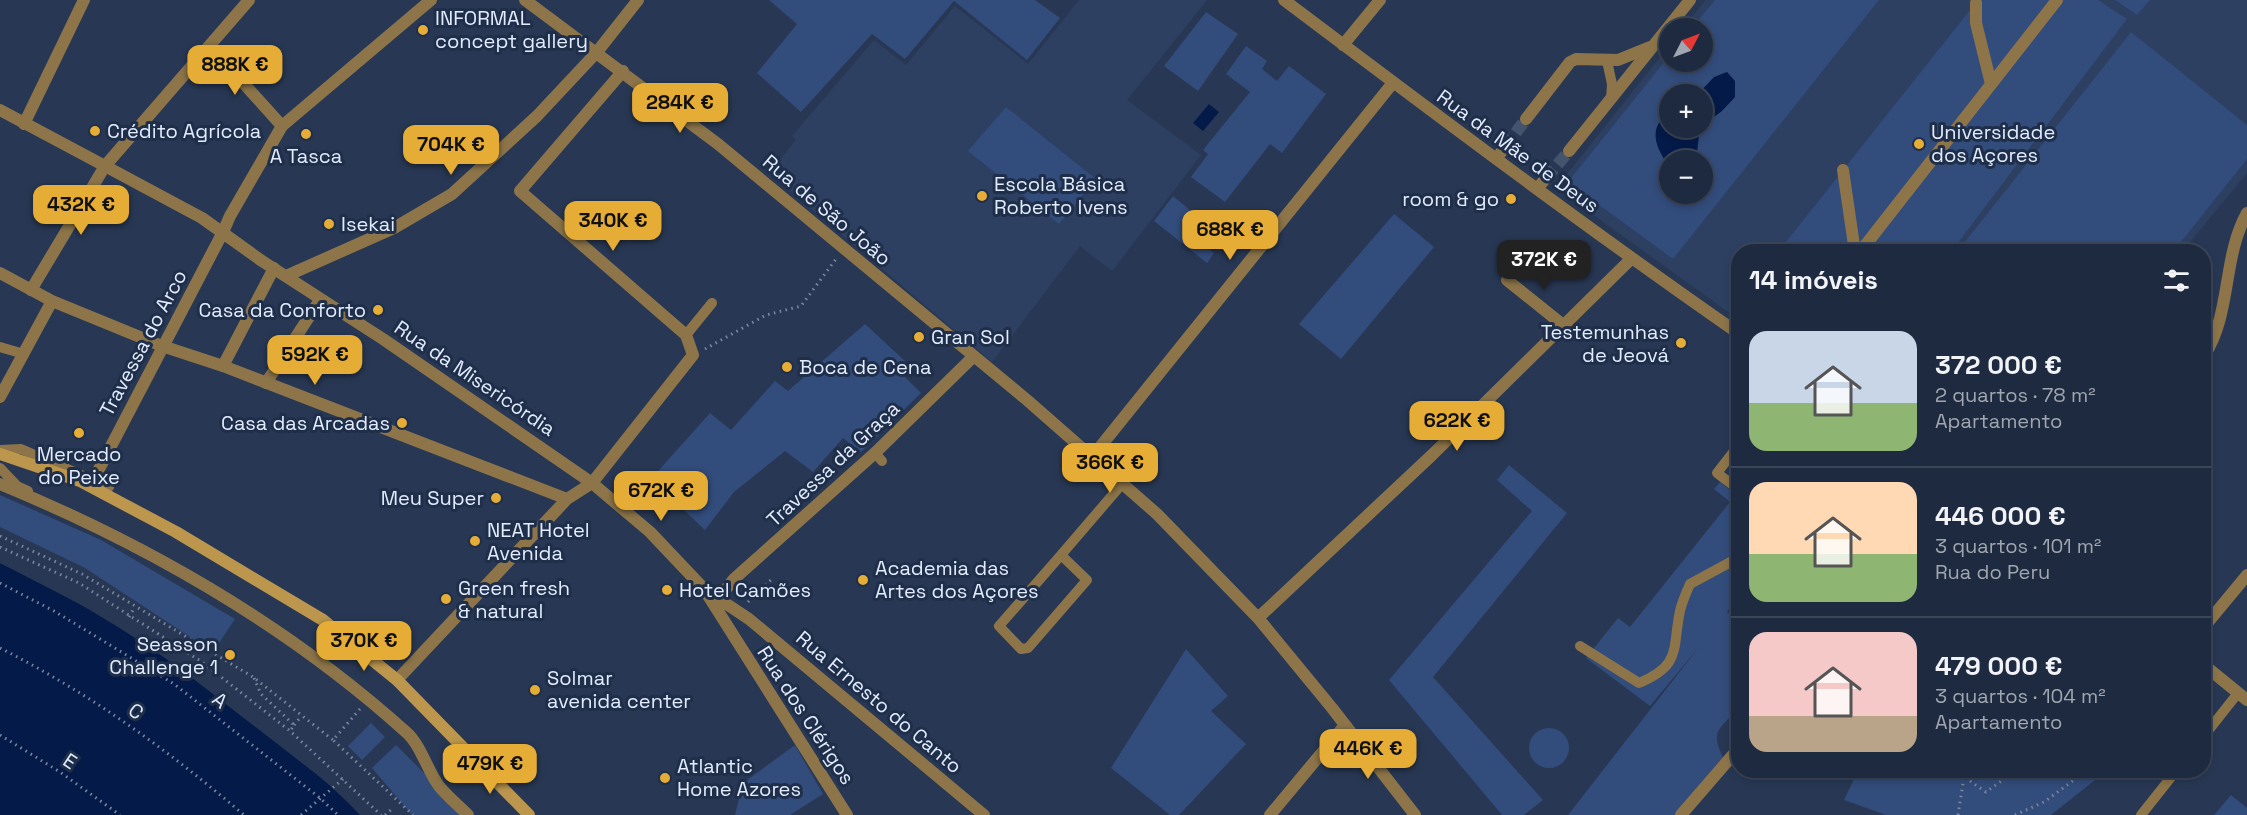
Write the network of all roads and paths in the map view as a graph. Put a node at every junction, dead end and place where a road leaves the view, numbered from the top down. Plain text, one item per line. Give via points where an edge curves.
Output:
1 (84, 0) edge
2 (249, 0) edge
3 (430, 0) edge
4 (525, 0) edge
5 (638, 0) edge
6 (1284, 0) edge
7 (1380, 0) edge
8 (1690, 0) edge
9 (2057, 0) edge
10 (1976, 3) dead end
11 (1658, 41) junction
12 (1343, 45) junction
13 (210, 46) junction
14 (597, 52) junction
15 (1607, 61) junction
16 (623, 71) junction
17 (1392, 84) junction
18 (1991, 84) junction
19 (1611, 99) junction
20 (0, 110) edge
21 (1526, 118) tunnel mouth
22 (24, 124) junction
23 (282, 126) junction
24 (1505, 147) tunnel mouth
25 (1569, 151) tunnel mouth
26 (1496, 159) junction
27 (105, 166) junction
28 (1843, 170) dead end
29 (1546, 178) tunnel mouth
30 (1537, 189) junction
31 (2247, 213) edge
32 (223, 232) junction
33 (1854, 244) edge
34 (1866, 244) edge
35 (844, 250) junction
36 (1630, 259) junction
37 (274, 268) junction
38 (0, 273) edge
39 (286, 276) junction
40 (1507, 280) dead end
41 (31, 290) junction
42 (321, 300) junction
43 (52, 301) junction
44 (712, 303) dead end
45 (1563, 325) junction
46 (1731, 328) edge
47 (686, 335) junction
48 (2211, 340) edge
49 (162, 346) junction
50 (0, 347) edge
51 (24, 354) junction
52 (693, 356) junction
53 (973, 357) junction
54 (223, 366) junction
55 (266, 383) junction
56 (0, 397) edge
57 (0, 452) edge
58 (1731, 455) edge
59 (1092, 457) junction
60 (0, 468) edge
61 (97, 473) dead end
62 (592, 483) junction
63 (0, 484) edge
64 (1122, 484) junction
65 (1731, 484) edge
66 (109, 487) dead end
67 (567, 499) junction
68 (102, 524) dead end
69 (0, 536) edge
70 (0, 547) edge
71 (1061, 555) junction
72 (1731, 562) edge
73 (2247, 574) edge
74 (772, 579) dead end
75 (0, 583) edge
76 (704, 589) junction
77 (718, 598) junction
78 (133, 610) dead end
79 (737, 611) junction
80 (129, 617) junction
81 (1257, 618) junction
82 (2211, 618) edge
83 (749, 619) junction
84 (732, 637) junction
85 (1580, 646) dead end
86 (0, 648) edge
87 (2211, 671) edge
88 (254, 677) junction
89 (397, 680) junction
90 (2243, 696) edge
91 (368, 701) junction
92 (299, 719) dead end
93 (294, 725) junction
94 (1345, 725) junction
95 (2211, 729) edge
96 (290, 731) junction
97 (0, 735) edge
98 (333, 740) junction
99 (1731, 757) edge
100 (1964, 778) edge
101 (1965, 778) edge
102 (2005, 778) edge
103 (2077, 778) edge
104 (2170, 778) edge
105 (343, 779) junction
106 (320, 798) junction
107 (393, 808) dead end
108 (1407, 812) edge
109 (120, 815) edge
110 (244, 815) edge
111 (301, 815) edge
112 (338, 815) edge
113 (383, 815) edge
114 (413, 815) edge
115 (468, 815) edge
116 (529, 815) edge
117 (847, 815) edge
118 (984, 815) edge
119 (1270, 815) edge
120 (1681, 815) edge
121 (1958, 815) edge
122 (2014, 815) edge
123 (2140, 815) edge

1 - 22 street
2 - 13 street
3 - 23 street, Travessa do Arco
4 - 14 street, Rua de São João
5 - 14 street
6 - 12 street, Rua da Mãe de Deus
7 - 12 street
8 - 11 street
9 - 18 street
10 - 18 street via 1976,23
11 - 15 street via 1629,58
11 - 19 street
12 - 17 street, Rua da Mãe de Deus
13 - 23 street
13 - 27 street
14 - 16 street, Rua de São João
14 - 39 street via 537,116 452,194 393,228
15 - 19 lane
15 - 21 street via 1570,62
16 - 35 street, Rua de São João via 718,144
16 - 47 street via 520,191
17 - 26 street, Rua da Mãe de Deus
17 - 59 street
18 - 34 street
19 - 25 street
20 - 22 street, Rua da Misericórdia
22 - 27 street, Rua da Misericórdia
23 - 32 street, Travessa do Arco
24 - 26 street
26 - 30 street, Rua da Mãe de Deus
27 - 32 street, Rua da Misericórdia
27 - 41 street
28 - 33 street
29 - 30 street
30 - 36 street, Rua da Mãe de Deus
31 - 48 street via 2231,251 2221,316
32 - 37 street, Rua da Misericórdia
32 - 49 street, Travessa do Arco
35 - 52 path via 801,306 766,315
35 - 53 street, Rua de São João
36 - 45 street
36 - 46 street, Rua da Mãe de Deus
37 - 39 street, Rua da Misericórdia
37 - 54 street
38 - 41 street
39 - 42 street, Rua da Misericórdia
40 - 45 street
41 - 43 street
42 - 55 street
42 - 62 street, Rua da Misericórdia
43 - 49 street
43 - 51 street
44 - 47 lane
45 - 81 street via 1431,456
47 - 52 street
49 - 54 street
49 - 61 street, Travessa do Arco
50 - 51 lane
51 - 56 street
52 - 62 street
53 - 59 street, Rua de São João
53 - 77 street, Travessa da Graça via 878,457 734,579
54 - 55 street
55 - 67 street
57 - 66 lane via 21,449
57 - 89 main road via 80,482 176,532 322,620
58 - 65 lane via 1717,473
59 - 64 street, Rua de São João
60 - 68 lane via 17,486
62 - 67 street
62 - 76 street, Rua da Misericórdia via 650,532
63 - 91 street via 82,519 176,567 306,649
64 - 71 lane
64 - 81 street, Rua de São João via 1157,514
67 - 89 street
69 - 88 path via 82,574
70 - 80 path via 79,583
71 - 71 lane via 999,626 1021,649 1028,648 1087,580
72 - 85 lane via 1690,585 1680,611 1675,654 1657,676 1639,683
73 - 82 street
74 - 79 path
75 - 106 path, A via 54,610 174,684
76 - 77 street, Rua Ernesto do Canto
76 - 84 street, Rua dos Clérigos
77 - 79 street, Rua Ernesto do Canto
78 - 80 path
79 - 83 street, Rua Ernesto do Canto
80 - 96 path via 202,662
81 - 94 street, Rua de São João
83 - 84 street via 737,622
83 - 118 street, Rua Ernesto do Canto
84 - 117 street, Rua dos Clérigos
86 - 110 path, C via 107,709 186,765
87 - 90 street
88 - 93 path via 261,694
88 - 98 path
89 - 116 main road
90 - 95 lane
91 - 98 path
91 - 115 street via 408,734 440,786
92 - 93 path
93 - 96 path
94 - 108 street, Rua de São João
94 - 119 street
96 - 105 path
97 - 109 path, E
98 - 114 path
99 - 120 street
100 - 121 path
101 - 102 path via 1986,792
103 - 122 path via 2044,802
104 - 123 lane
105 - 106 path
105 - 113 path
106 - 111 path
106 - 112 path, A
107 - 113 path

